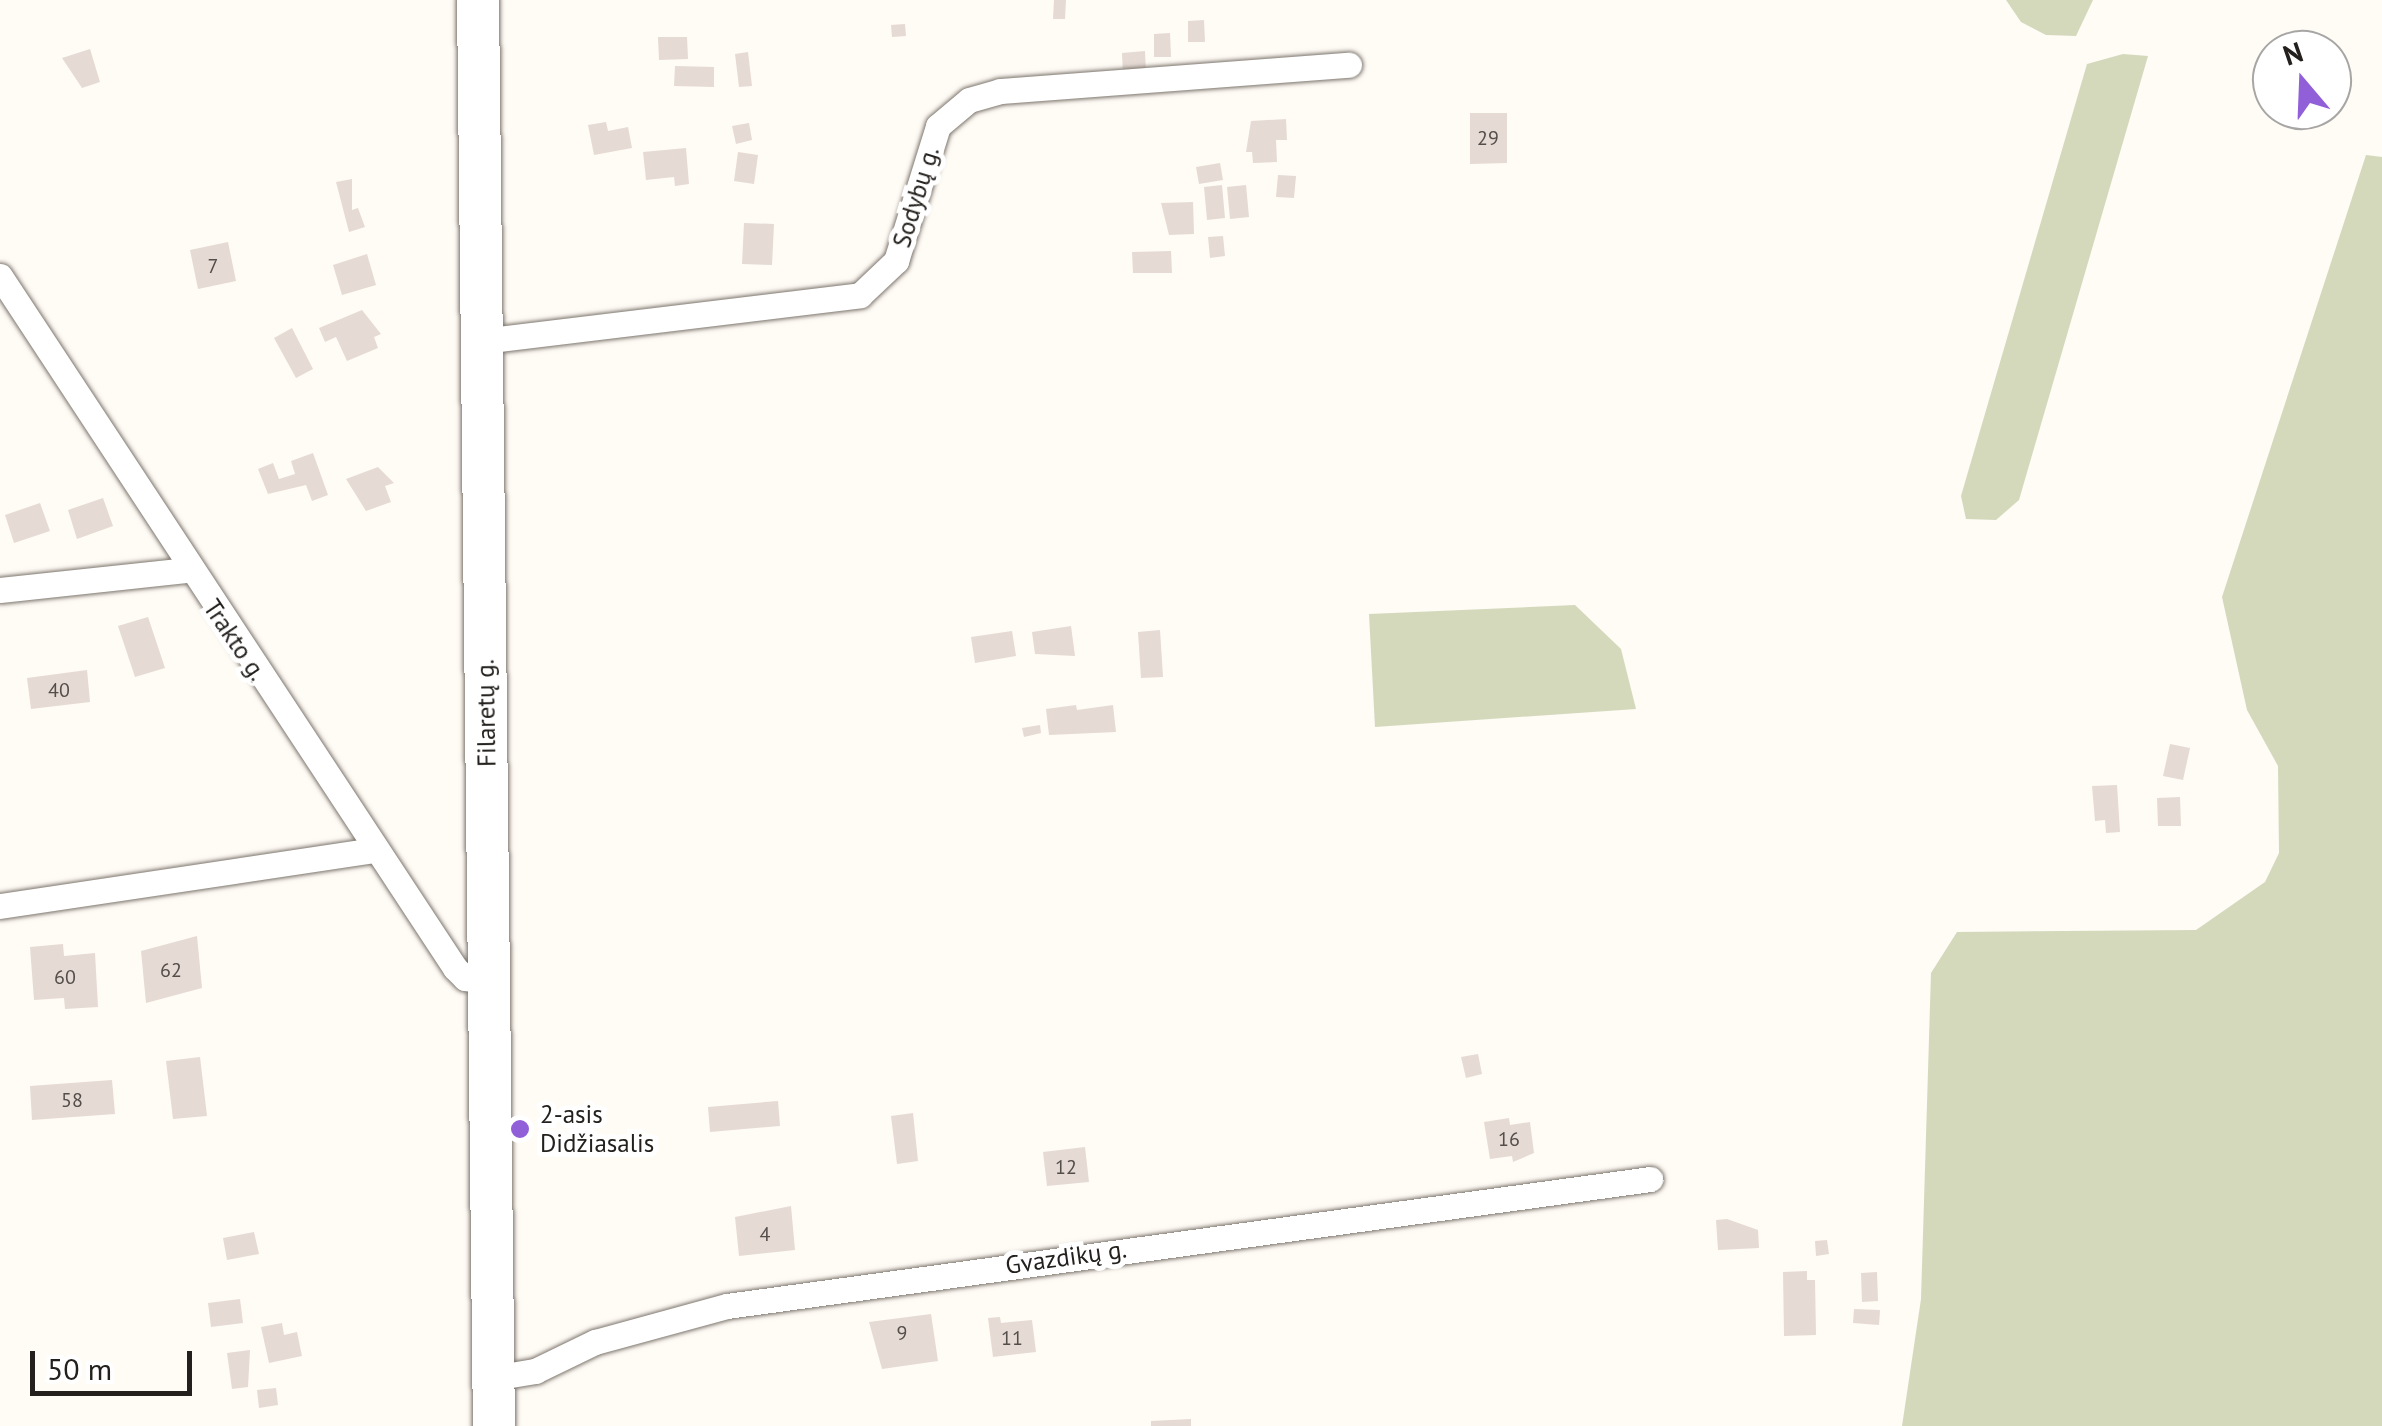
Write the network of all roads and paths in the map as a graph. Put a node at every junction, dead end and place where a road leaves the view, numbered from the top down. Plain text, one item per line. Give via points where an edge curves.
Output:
1 (478, 0) edge
2 (1349, 65) dead end
3 (0, 276) edge
4 (482, 341) junction
5 (188, 570) junction
6 (0, 590) edge
7 (374, 850) junction
8 (0, 906) edge
9 (489, 982) junction
10 (1650, 1179) dead end
11 (493, 1378) junction
12 (494, 1426) edge

1 - 4 main road, Filaretų g.
2 - 4 street, Sodybų g. via 1000,92 969,100 938,126 896,262 860,295
3 - 5 street, Trakto g.
4 - 9 main road, Filaretų g.
5 - 6 street
5 - 7 street, Trakto g.
7 - 8 street
7 - 9 street, Trakto g. via 455,968 465,978
9 - 11 main road, Filaretų g.
10 - 11 street, Gvazdikų g. via 727,1306 595,1342 535,1372
11 - 12 main road, Filaretų g.

